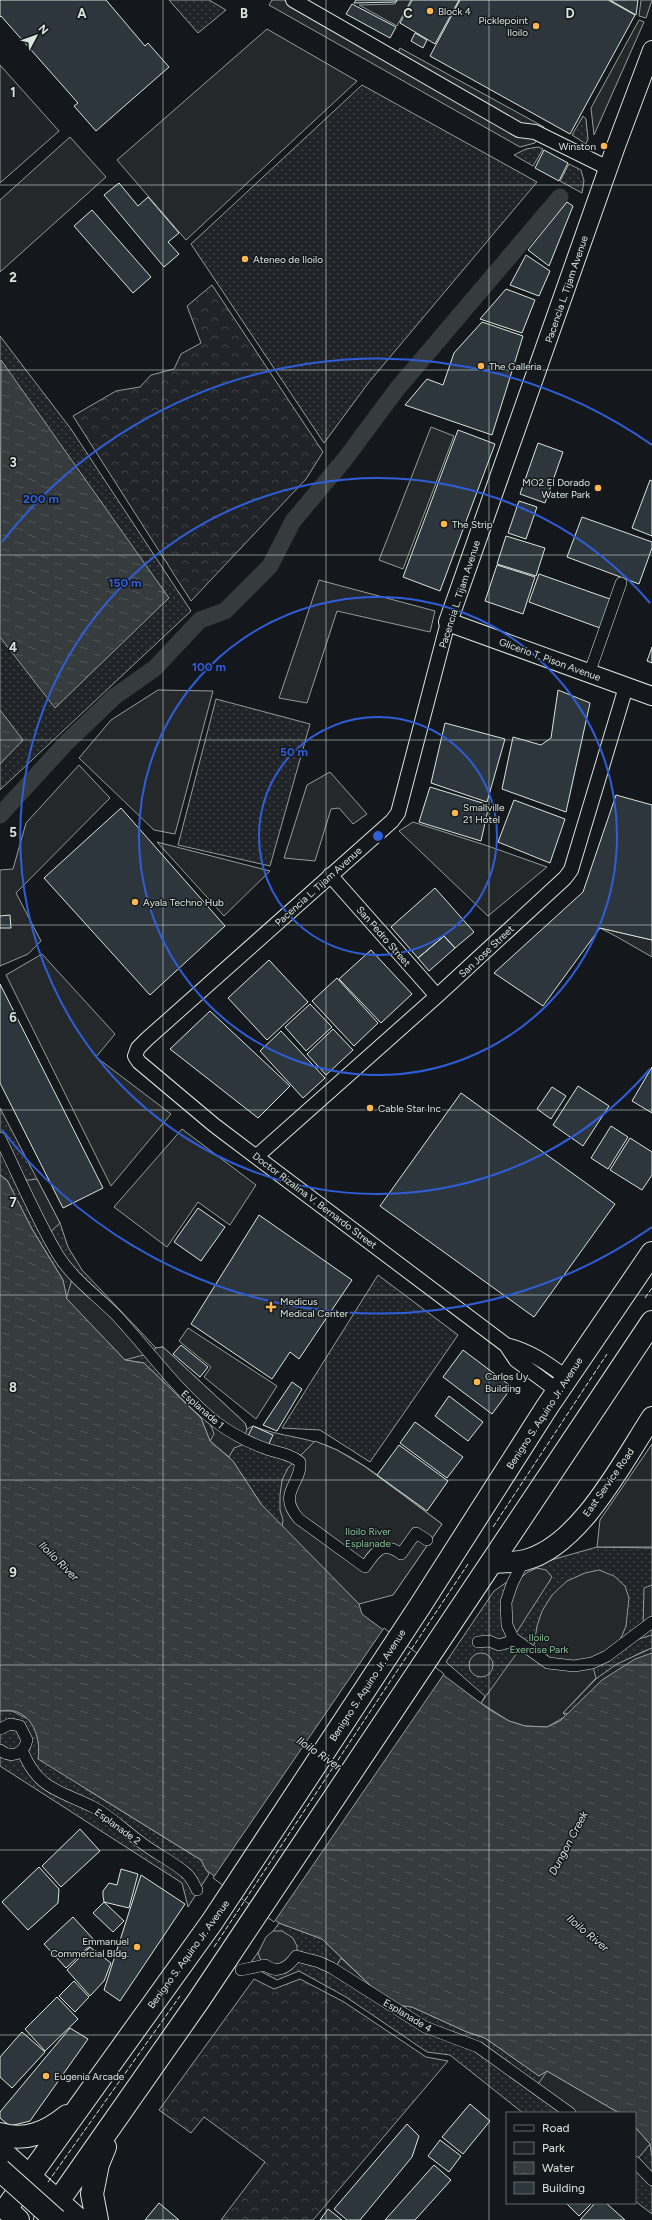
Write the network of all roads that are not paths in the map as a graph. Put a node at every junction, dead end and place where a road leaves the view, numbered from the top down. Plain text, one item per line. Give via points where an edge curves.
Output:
1 (293, 0) edge
2 (652, 50) edge
3 (608, 168) junction
4 (621, 583) dead end
5 (448, 622) junction
6 (589, 674) junction
7 (626, 687) junction
8 (652, 696) edge
9 (330, 875) junction
10 (437, 996) junction
11 (138, 1048) joint
12 (0, 1138) edge
13 (257, 1156) junction
14 (652, 1253) edge
15 (652, 1322) edge
16 (562, 1385) junction
17 (652, 1417) edge
18 (427, 1540) dead end
19 (524, 1560) junction
20 (491, 1563) junction
21 (652, 1622) edge
22 (513, 1638) junction
23 (478, 1642) dead end
24 (0, 1729) edge
25 (0, 1750) edge
26 (22, 1750) junction
27 (197, 1890) dead end
28 (186, 1957) junction
29 (241, 1970) dead end
30 (213, 1978) junction
31 (83, 2102) junction
32 (569, 2112) edge
33 (114, 2124) junction
34 (0, 2134) edge
35 (0, 2150) edge
36 (636, 2163) edge
37 (0, 2170) edge
38 (29, 2176) junction
39 (652, 2180) edge
40 (57, 2211) edge
41 (6, 2213) edge
42 (45, 2220) edge
43 (79, 2220) edge
44 (97, 2220) edge

1 - 3 street via 519,130 535,132
2 - 3 street, Pacencia L. Tijam Avenue
3 - 5 street, Pacencia L. Tijam Avenue
4 - 6 street
5 - 6 street, Glicerio T. Pison Avenue
5 - 9 street, Pacencia L. Tijam Avenue via 398,813
6 - 7 street, Glicerio T. Pison Avenue
7 - 8 street, Glicerio T. Pison Avenue
7 - 10 street, San Jose Street via 571,870
9 - 10 street, San Pedro Street
9 - 11 street, Pacencia L. Tijam Avenue
10 - 13 street, San Jose Street
11 - 13 street, Doctor Rizalina V. Bernardo Street via 135,1056 139,1062 214,1125
12 - 18 street, Esplanade 1 via 36,1216 73,1276 115,1314 159,1368 207,1414 227,1430 244,1439 291,1456 300,1462 299,1474 292,1486 290,1497 292,1509 299,1519 364,1567 376,1550 394,1549 401,1554 416,1533
13 - 16 street, Doctor Rizalina V. Bernardo Street via 506,1345 537,1356
14 - 16 main road, Benigno S. Aquino Jr. Avenue
15 - 20 main road
16 - 28 main road, Benigno S. Aquino Jr. Avenue via 212,1922
17 - 19 main road, East Service Road via 593,1508 564,1540 553,1548
19 - 20 main road, East Service Road
19 - 22 street via 506,1602 507,1626
20 - 30 main road
21 - 22 street via 607,1656 592,1663 574,1666 548,1663
22 - 23 street via 504,1645 489,1641
24 - 26 street, Esplanade 2 via 10,1724 20,1726 27,1740
25 - 26 street via 9,1755
26 - 27 street, Esplanade 2 via 32,1772 47,1785 107,1816 187,1874
28 - 30 main road
28 - 31 main road, Benigno S. Aquino Jr. Avenue
29 - 32 street, Esplanade 4 via 265,1965 277,1970 289,1965 296,1956 320,1962 425,2027 478,2047
30 - 33 main road
31 - 34 main road via 34,2136 18,2138
31 - 38 main road, Benigno S. Aquino Jr. Avenue
33 - 40 main road
33 - 44 main road via 98,2164 92,2194
35 - 38 main road
36 - 39 street
37 - 40 main road, bridge
38 - 40 main road
38 - 41 main road, Benigno S. Aquino Jr. Avenue
40 - 42 main road
40 - 43 main road

